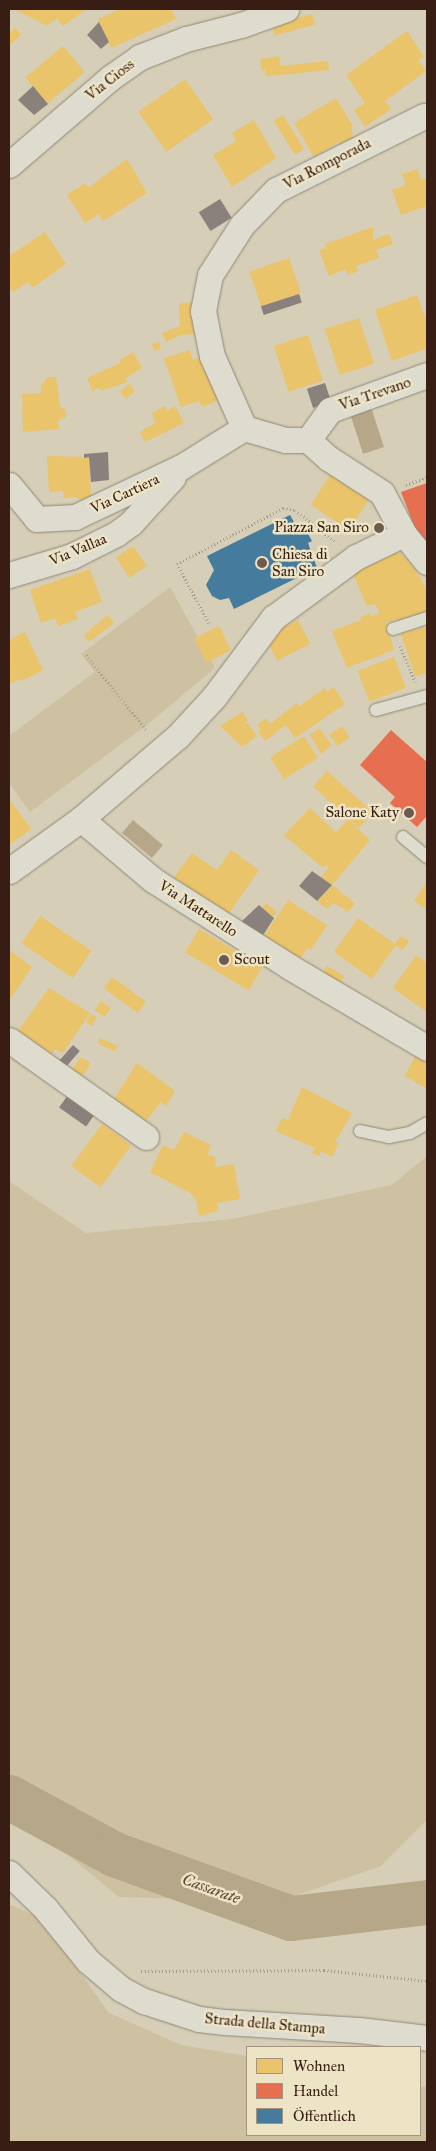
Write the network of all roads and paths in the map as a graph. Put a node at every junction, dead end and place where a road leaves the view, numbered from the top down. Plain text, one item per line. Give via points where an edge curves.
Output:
1 (286, 9) edge
2 (424, 116) dead end
3 (9, 165) edge
4 (427, 375) edge
5 (244, 428) junction
6 (308, 440) junction
7 (181, 467) junction
8 (9, 485) edge
9 (404, 534) junction
10 (356, 557) junction
11 (424, 559) edge
12 (9, 576) edge
13 (427, 618) edge
14 (209, 623) dead end
15 (393, 629) joint
16 (86, 655) dead end
17 (424, 697) edge
18 (376, 710) dead end
19 (162, 749) junction
20 (80, 819) junction
21 (403, 837) dead end
22 (427, 857) edge
23 (9, 871) edge
24 (9, 1040) edge
25 (427, 1048) edge
26 (427, 1123) edge
27 (360, 1131) dead end
28 (146, 1137) dead end
29 (9, 1873) edge
30 (138, 1970) dead end
31 (427, 1981) edge
32 (427, 2038) edge

1 - 3 street, Via Cioss via 241,26 186,38 140,57 110,78
2 - 5 street, Via Romporada via 276,190 242,225 210,275 203,298 205,331 212,356
4 - 6 street, Via Trevano via 330,410
5 - 6 street via 285,440
5 - 7 street, Via Cartiera
6 - 9 street via 328,458 382,493
7 - 8 street, Via Cartiera via 75,517 37,519
7 - 12 street, Via Vallaa via 131,523 116,534 72,556
9 - 10 street
9 - 11 street
10 - 14 path via 295,510 283,508 177,564
10 - 19 street via 264,626 214,697
13 - 15 lane
15 - 17 path
16 - 19 path
17 - 18 lane
19 - 20 street
20 - 23 street
20 - 25 street, Via Mattarello via 153,880 290,968
21 - 22 lane
24 - 28 street
26 - 27 lane via 410,1133 389,1138
29 - 32 street, Strada della Stampa via 45,1908 88,1961 121,1989 144,2001 216,2021
30 - 31 path via 324,1970

